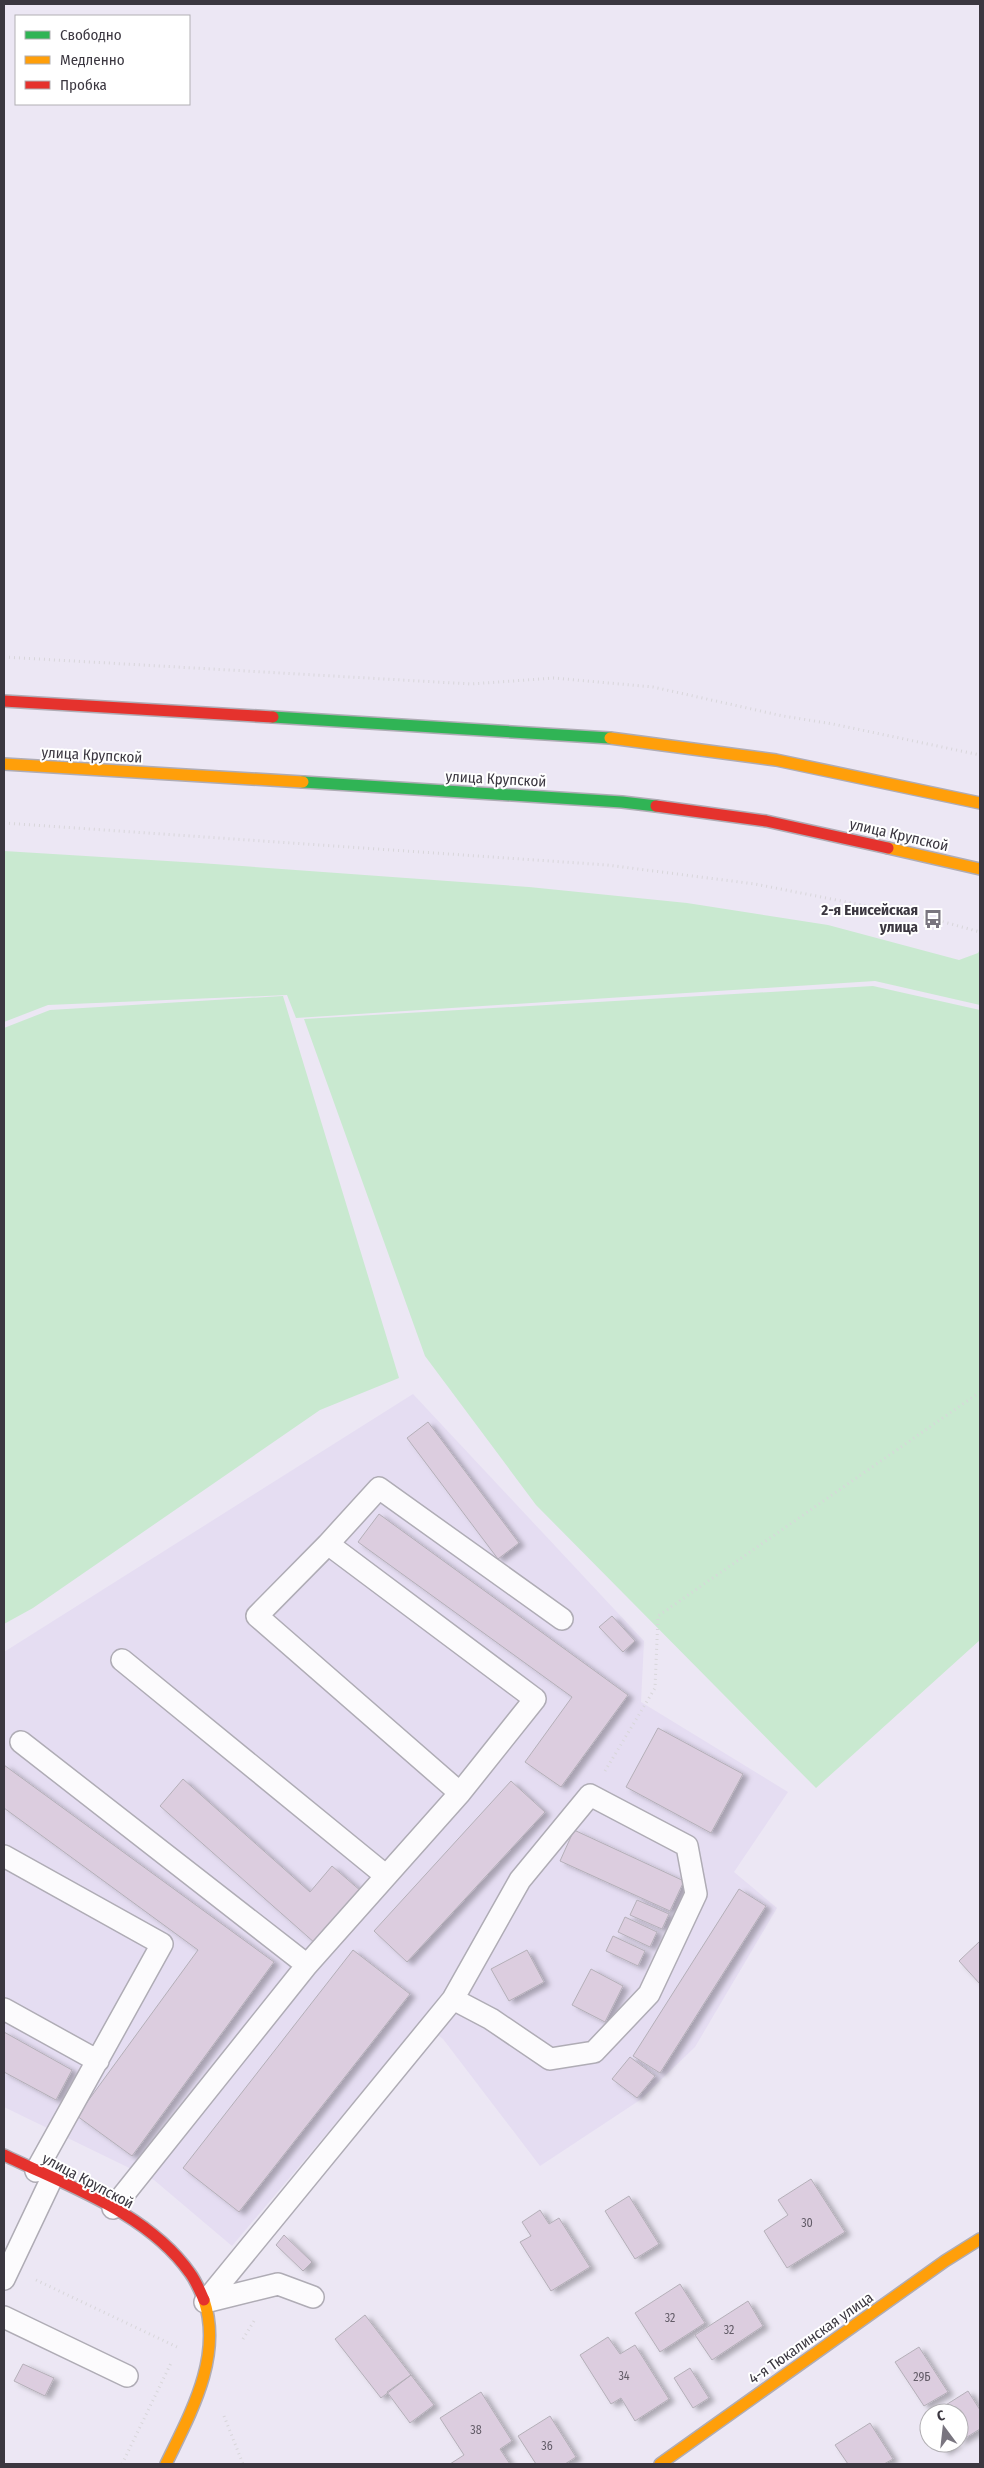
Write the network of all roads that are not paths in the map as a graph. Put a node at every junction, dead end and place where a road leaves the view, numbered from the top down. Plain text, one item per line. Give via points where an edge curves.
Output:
1 (4, 701) edge
2 (4, 764) edge
3 (980, 803) edge
4 (980, 869) edge
5 (328, 1544) junction
6 (562, 1619) dead end
7 (122, 1660) dead end
8 (21, 1742) dead end
9 (460, 1794) junction
10 (4, 1856) edge
11 (385, 1875) junction
12 (306, 1965) junction
13 (453, 1999) junction
14 (4, 2009) edge
15 (98, 2061) junction
16 (4, 2155) edge
17 (44, 2174) junction
18 (113, 2208) junction
19 (980, 2239) edge
20 (7, 2273) edge
21 (313, 2296) dead end
22 (205, 2302) junction
23 (4, 2317) edge
24 (127, 2376) dead end
25 (166, 2464) edge
26 (660, 2464) edge

1 - 3 main road via 630,738 776,760
2 - 4 main road, улица Крупской via 622,802 766,821
5 - 6 lane via 378,1488
5 - 9 lane via 258,1616
5 - 9 lane via 534,1699
7 - 11 lane
8 - 12 lane
9 - 11 lane
10 - 15 lane via 162,1944
11 - 12 lane
12 - 18 lane
13 - 13 lane via 491,2019 550,2059 594,2052 649,1994 696,1894 687,1846 590,1795 520,1880
13 - 22 lane
14 - 15 lane
15 - 17 lane
16 - 17 main road, улица Крупской
17 - 18 main road, улица Крупской
17 - 20 lane
18 - 22 main road, улица Крупской via 157,2237 190,2273
19 - 26 main road, 4-я Тюкалинская улица
21 - 22 lane via 278,2284
22 - 25 main road, улица Крупской via 209,2324 209,2362 188,2419
23 - 24 lane

